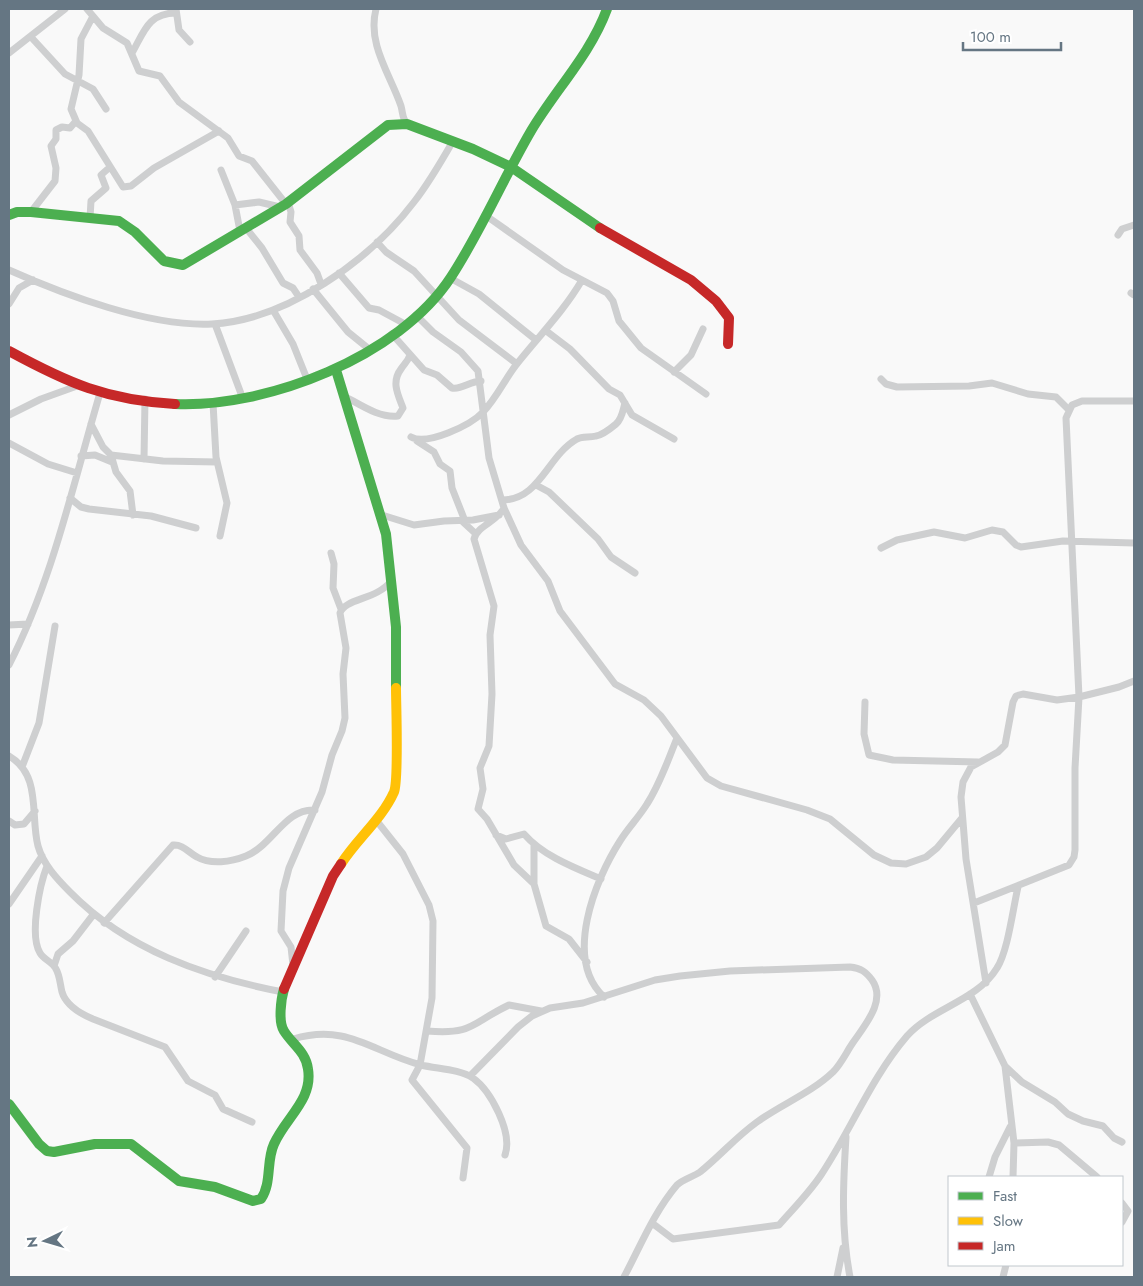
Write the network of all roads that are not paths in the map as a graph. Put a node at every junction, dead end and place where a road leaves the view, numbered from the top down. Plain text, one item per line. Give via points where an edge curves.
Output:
1 (65, 9) edge
2 (87, 9) edge
3 (376, 9) edge
4 (607, 9) edge
5 (176, 11) edge
6 (92, 18) junction
7 (31, 36) junction
8 (190, 42) dead end
9 (9, 53) edge
10 (132, 53) junction
11 (78, 81) junction
12 (106, 109) dead end
13 (76, 121) junction
14 (407, 124) junction
15 (219, 130) junction
16 (453, 141) junction
17 (110, 167) junction
18 (511, 167) junction
19 (221, 170) dead end
20 (284, 204) junction
21 (235, 205) junction
22 (31, 212) junction
23 (9, 215) edge
24 (485, 215) junction
25 (90, 218) junction
26 (1134, 225) edge
27 (243, 229) junction
28 (1118, 235) dead end
29 (377, 242) junction
30 (9, 270) edge
31 (339, 273) junction
32 (450, 278) junction
33 (33, 280) junction
34 (582, 280) junction
35 (321, 284) junction
36 (313, 289) junction
37 (299, 297) junction
38 (437, 297) junction
39 (9, 304) edge
40 (273, 310) junction
41 (416, 315) junction
42 (215, 324) junction
43 (405, 324) junction
44 (703, 329) dead end
45 (545, 330) junction
46 (392, 334) junction
47 (536, 340) junction
48 (728, 344) dead end
49 (369, 350) junction
50 (9, 351) edge
51 (410, 355) junction
52 (517, 364) junction
53 (336, 370) junction
54 (674, 372) junction
55 (881, 379) dead end
56 (307, 380) junction
57 (481, 381) junction
58 (77, 386) junction
59 (100, 393) junction
60 (706, 394) dead end
61 (344, 396) junction
62 (145, 399) junction
63 (243, 399) junction
64 (1134, 401) edge
65 (625, 403) junction
66 (213, 404) junction
67 (1068, 409) junction
68 (483, 412) junction
69 (9, 415) edge
70 (91, 424) junction
71 (674, 439) dead end
72 (9, 443) edge
73 (81, 456) junction
74 (111, 459) junction
75 (144, 459) junction
76 (217, 462) junction
77 (77, 473) junction
78 (536, 485) junction
79 (70, 498) junction
80 (502, 500) junction
81 (503, 511) junction
82 (133, 515) junction
83 (382, 516) junction
84 (464, 521) junction
85 (196, 528) dead end
86 (476, 534) junction
87 (220, 536) dead end
88 (1071, 542) junction
89 (1134, 543) edge
90 (880, 548) dead end
91 (331, 554) dead end
92 (635, 573) dead end
93 (393, 578) junction
94 (341, 609) junction
95 (28, 624) junction
96 (9, 625) edge
97 (55, 626) dead end
98 (9, 665) edge
99 (1134, 681) edge
100 (1079, 697) junction
101 (865, 702) dead end
102 (677, 738) junction
103 (9, 756) edge
104 (978, 762) junction
105 (22, 767) junction
106 (315, 810) junction
107 (35, 811) junction
108 (962, 818) junction
109 (376, 820) junction
110 (9, 821) edge
111 (496, 835) junction
112 (534, 845) junction
113 (42, 856) junction
114 (47, 866) junction
115 (601, 879) junction
116 (534, 884) junction
117 (1018, 887) junction
118 (974, 903) junction
119 (9, 904) edge
120 (93, 915) junction
121 (104, 924) junction
122 (246, 931) dead end
123 (587, 962) junction
124 (293, 965) junction
125 (54, 966) junction
126 (214, 977) junction
127 (986, 983) junction
128 (283, 992) junction
129 (970, 994) junction
130 (604, 997) junction
131 (541, 1011) junction
132 (427, 1031) junction
133 (293, 1039) junction
134 (420, 1065) junction
135 (1005, 1066) junction
136 (470, 1076) junction
137 (9, 1104) edge
138 (252, 1122) dead end
139 (1012, 1124) junction
140 (846, 1134) junction
141 (1122, 1142) dead end
142 (1014, 1143) junction
143 (505, 1155) dead end
144 (989, 1176) edge
145 (1013, 1176) edge
146 (1097, 1176) edge
147 (463, 1178) dead end
148 (652, 1223) junction
149 (844, 1242) junction
150 (624, 1277) edge
151 (837, 1277) edge
152 (850, 1277) edge

1 - 7 street
2 - 6 street
3 - 14 street via 375,41
4 - 18 street via 591,44 538,120
5 - 8 street via 179,30
5 - 10 street via 161,14 149,22
6 - 10 street via 127,43
6 - 11 street via 81,39
7 - 9 street
7 - 11 street via 62,71
10 - 15 street via 139,71 160,76 180,102
11 - 12 street via 96,93
11 - 13 street via 71,109
13 - 17 street via 88,131
13 - 22 street via 70,128 62,126 56,130 51,151 56,168 55,181
14 - 16 street
14 - 20 street via 388,125
15 - 17 street via 154,168 127,188
15 - 20 street via 233,143 239,156 250,159 261,170
16 - 18 street
16 - 29 street via 414,201
17 - 25 street via 101,175 106,188 89,204
18 - 24 street
18 - 48 street via 598,227 692,280 716,301 729,318
19 - 21 street
20 - 21 street via 259,202
20 - 27 street
20 - 35 street via 291,212 290,222 299,236 300,250
21 - 27 street
22 - 23 street
22 - 25 street
24 - 32 street
24 - 34 street
25 - 27 street via 124,223 159,256 177,266 189,263
26 - 28 street via 1122,229
27 - 37 street via 262,248 283,283 293,288
29 - 31 street
29 - 38 street via 414,271
30 - 33 street
31 - 35 street
31 - 43 street via 369,308
32 - 38 street
32 - 47 street via 471,288
33 - 39 street via 19,288
33 - 42 street via 148,316
34 - 45 street
34 - 54 street via 607,293 619,321 641,348
35 - 36 street
36 - 37 street
36 - 49 street via 351,335
37 - 40 street
38 - 41 street
38 - 52 street via 460,320
40 - 42 street
40 - 56 street via 293,344
41 - 43 street
41 - 57 street via 466,356 478,371
42 - 63 street
43 - 46 street
44 - 54 street via 691,355
45 - 47 street
45 - 65 street via 580,358
46 - 49 street
46 - 51 street
47 - 52 street
49 - 53 street
50 - 58 street
51 - 57 street via 424,370 443,379 452,388
51 - 61 street via 396,382 396,394 403,408 398,416 385,416
52 - 68 street
53 - 56 street
53 - 61 street
54 - 60 street
55 - 67 street via 886,384 898,386 992,383 1028,394 1056,397
56 - 63 street
57 - 68 street
58 - 59 street
58 - 69 street
59 - 62 street
59 - 70 street
61 - 83 street
62 - 66 street
62 - 75 street
63 - 66 street
64 - 67 street via 1082,400
65 - 71 street via 632,415
65 - 78 street via 616,424 598,436 576,439 557,455
66 - 76 street
67 - 88 street
68 - 80 street via 492,471
68 - 84 street via 444,435 414,439 429,448 440,464 450,471 452,488
70 - 73 street
70 - 74 street
72 - 77 street via 48,464
73 - 74 street
73 - 77 street
74 - 75 street
74 - 82 street via 130,491
75 - 76 street
76 - 87 street via 227,503
77 - 79 street
78 - 80 street via 518,498
78 - 92 street via 549,492 598,539 611,558
79 - 82 street via 81,507
79 - 95 street
80 - 81 street
81 - 84 street
81 - 86 street
81 - 102 street via 521,545 548,581 560,611 590,653 615,684 650,705
82 - 85 street via 152,516
83 - 84 street via 414,525
83 - 93 street
84 - 86 street
86 - 111 street via 474,544 494,606 490,635 492,694 489,746 480,768 483,789 478,809
88 - 89 street
88 - 90 street via 1021,546 998,530 965,538 934,532 897,540
88 - 100 street
91 - 94 street via 334,564 332,582
93 - 94 street via 379,593
93 - 109 street via 397,660 396,784 392,799
94 - 106 street via 346,641 343,674 345,718
95 - 96 street
95 - 98 street
97 - 105 street via 41,714
99 - 100 street
100 - 104 street via 1057,700 1023,694 1016,696 1004,745 998,752
100 - 117 street via 1074,858 1060,870
101 - 104 street via 864,734 869,755 893,760
102 - 108 street via 700,771 714,784 830,819 874,855 891,863 906,864 926,857
102 - 115 street via 651,797 620,840
103 - 105 street
104 - 108 street via 963,782
105 - 107 street via 31,787
106 - 121 street via 292,815 258,849 230,860 209,862 180,845 174,845
106 - 124 street via 289,868 283,891 281,931 290,947
107 - 110 street via 24,824 15,825
107 - 113 street
108 - 118 street
109 - 124 street via 353,844 340,864
109 - 132 street via 402,854 432,914 432,998
111 - 112 street via 506,839 522,833
111 - 116 street via 514,866
112 - 115 street
112 - 116 street
113 - 114 street
113 - 119 street
114 - 120 street
114 - 125 street via 38,902 37,942 40,953
115 - 123 street via 587,916
116 - 123 street via 546,926 570,938
117 - 118 street
117 - 127 street via 999,966
118 - 127 street
120 - 121 street
120 - 125 street via 58,954
121 - 126 street
122 - 126 street
123 - 130 street via 590,979
124 - 128 street
125 - 138 street via 63,994 76,1009 165,1048 188,1081 215,1095 223,1109
126 - 128 street
127 - 129 street
128 - 133 street via 282,1029
129 - 135 street
129 - 140 street via 919,1024 908,1035 886,1062
130 - 131 street
130 - 148 street via 655,980 730,971 850,966 863,970 876,986 878,998 871,1016 834,1071 814,1088 758,1121 698,1174 678,1184
131 - 132 street via 509,1005 471,1028 458,1032
131 - 136 street via 518,1027
132 - 134 street
133 - 134 street via 321,1035 351,1037
133 - 137 street via 305,1057 309,1077 304,1100 273,1146 266,1192 261,1199 253,1201 215,1187 179,1181 131,1144 96,1144 47,1151
134 - 136 street
134 - 147 street via 412,1081 467,1148
135 - 139 street
135 - 141 street via 1068,1114 1103,1126
136 - 143 street via 478,1082 502,1121 508,1147
139 - 142 street
139 - 144 street
140 - 148 street via 820,1177 779,1225 673,1239
140 - 149 street via 842,1180
142 - 145 street
142 - 146 street via 1048,1142 1059,1145
148 - 150 street
149 - 151 street
149 - 152 street

